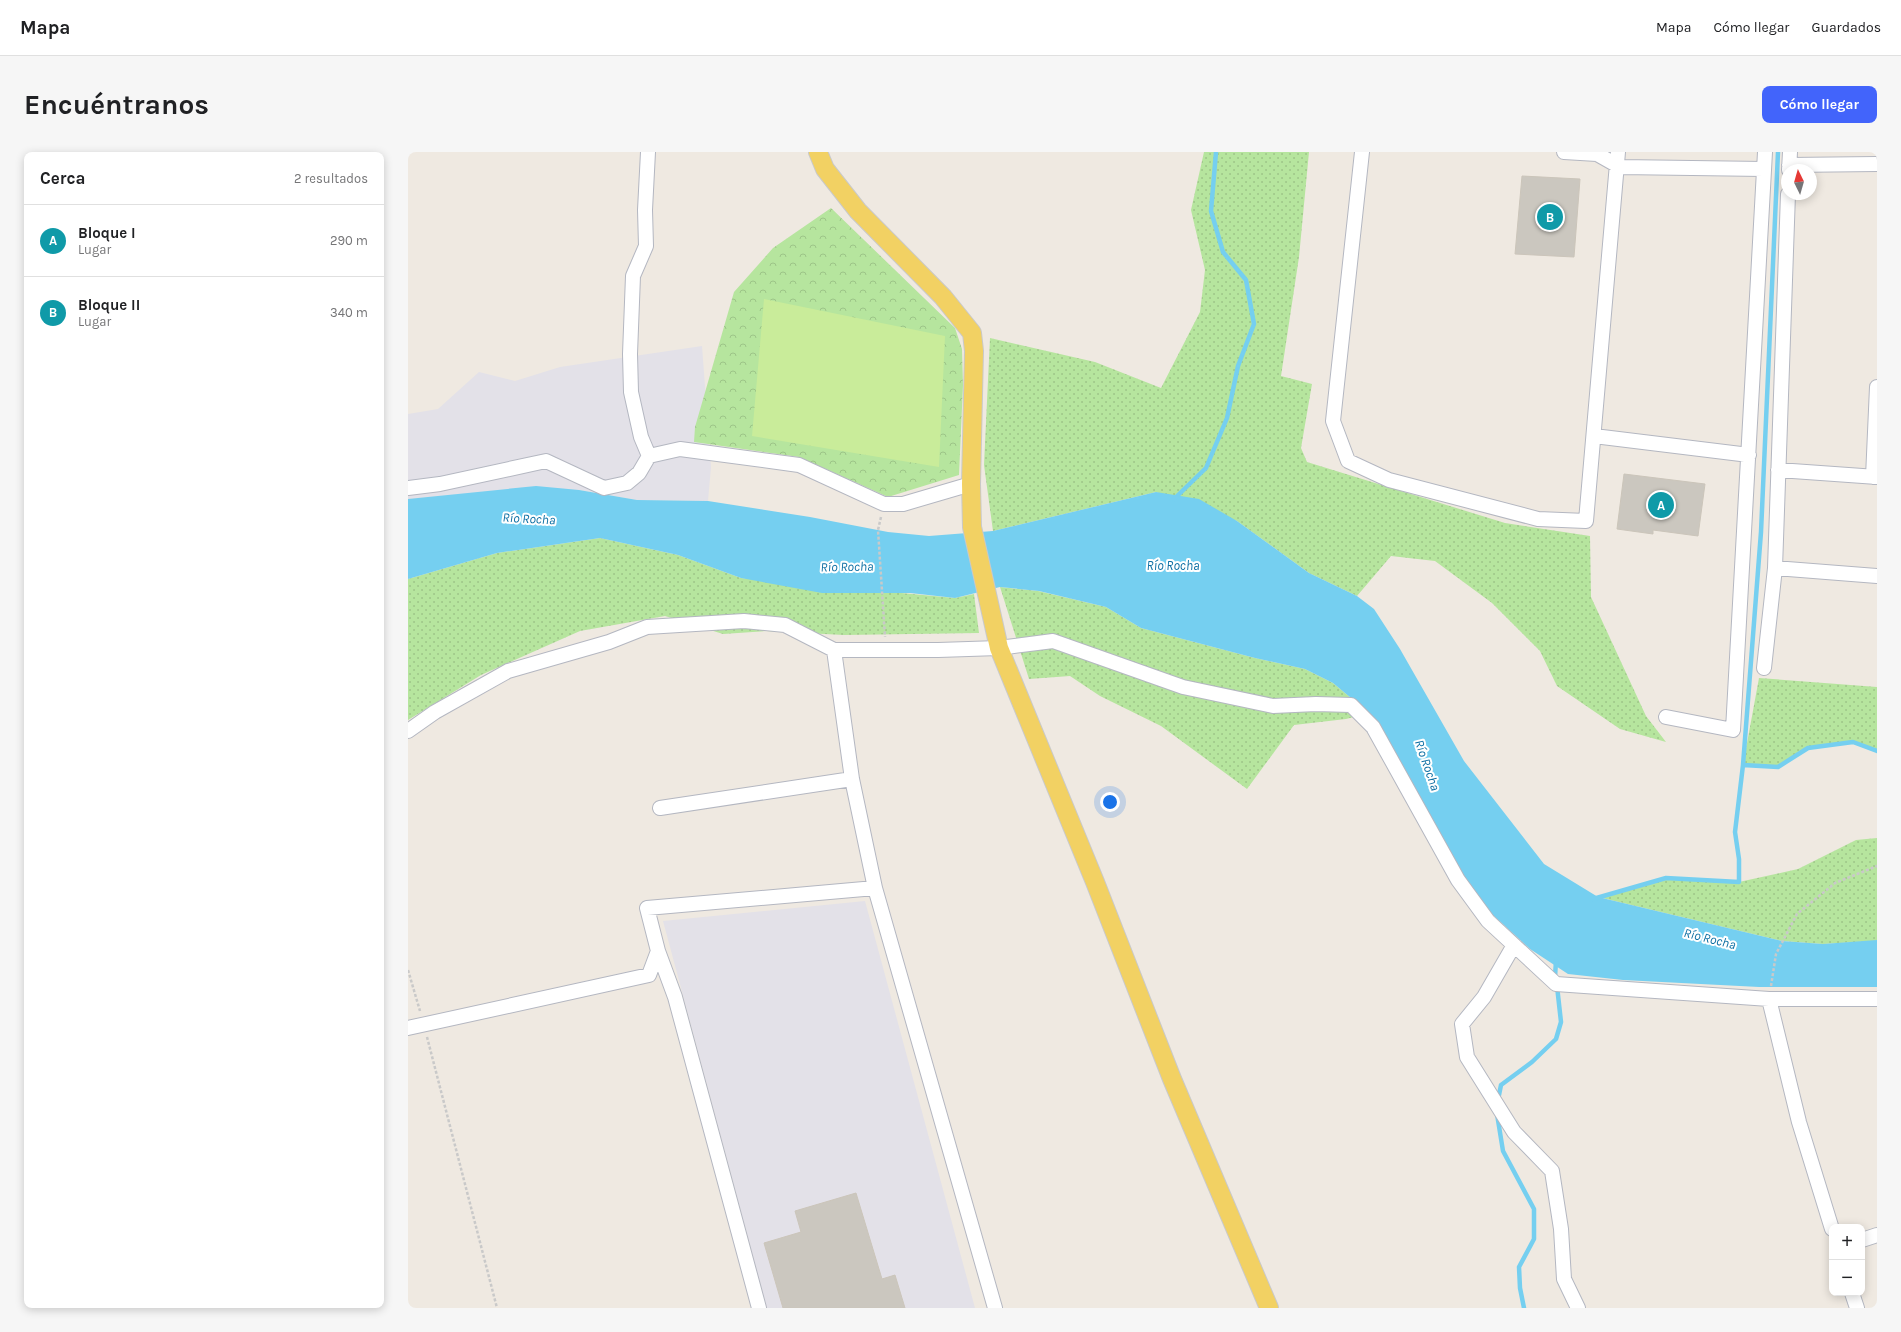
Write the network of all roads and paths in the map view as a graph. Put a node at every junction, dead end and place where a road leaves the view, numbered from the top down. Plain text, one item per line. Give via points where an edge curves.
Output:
1 (648, 152) edge
2 (818, 152) edge
3 (1362, 152) edge
4 (1564, 152) edge
5 (1764, 152) edge
6 (1617, 159) edge
7 (1789, 162) edge
8 (1877, 164) edge
9 (1764, 169) junction
10 (1788, 200) edge
11 (1877, 387) edge
12 (1594, 436) junction
13 (1749, 455) junction
14 (649, 456) junction
15 (1778, 470) junction
16 (1875, 477) edge
17 (971, 484) junction
18 (408, 488) edge
19 (878, 530) dead end
20 (1775, 568) junction
21 (1877, 576) edge
22 (999, 648) junction
23 (834, 650) junction
24 (886, 651) junction
25 (1764, 668) dead end
26 (1666, 717) dead end
27 (408, 731) edge
28 (852, 779) junction
29 (660, 808) dead end
30 (1877, 866) edge
31 (875, 888) junction
32 (1514, 945) junction
33 (658, 952) junction
34 (408, 970) edge
35 (1769, 999) junction
36 (1877, 999) edge
37 (424, 1025) junction
38 (408, 1028) edge
39 (1830, 1224) edge
40 (1877, 1235) edge
41 (1865, 1239) edge
42 (1853, 1296) edge
43 (497, 1308) edge
44 (759, 1308) edge
45 (995, 1308) edge
46 (1269, 1308) edge
47 (1578, 1308) edge
48 (1857, 1308) edge

1 - 14 street via 644,210 646,246 633,276 630,354 631,392 641,437
2 - 17 main road via 825,170 858,211 943,297 972,333 974,351
3 - 12 street via 1334,421 1348,461 1389,480 1538,519 1586,521
4 - 6 street via 1597,154
5 - 9 street
6 - 9 street via 1620,167
6 - 12 street
7 - 8 street
9 - 13 street
10 - 15 street
11 - 16 street
12 - 13 street
13 - 26 street via 1733,730
14 - 17 street via 680,449 799,465 884,504 903,504
14 - 18 street via 640,474 627,483 604,488 546,461 440,484
15 - 16 street
15 - 20 street
17 - 22 main road via 972,527
19 - 24 path
20 - 21 street
20 - 25 street
22 - 24 street
22 - 32 street via 1053,640 1183,687 1273,706 1351,705 1373,727 1458,880 1488,921
22 - 46 main road via 1172,1079
23 - 24 street
23 - 27 street via 785,625 744,621 647,627 608,642 508,672 435,712
23 - 28 street
28 - 29 street
28 - 31 street
30 - 35 path via 1835,883 1797,914 1776,954
31 - 33 street via 647,908
31 - 45 street
32 - 35 street via 1556,984
32 - 47 street via 1484,997 1462,1024 1467,1058 1514,1132 1552,1171 1561,1229 1564,1280
33 - 37 street via 649,976
33 - 44 street via 676,997
34 - 37 path
35 - 36 street
35 - 39 street via 1799,1122
37 - 38 street
37 - 43 path
40 - 41 street
42 - 48 street

